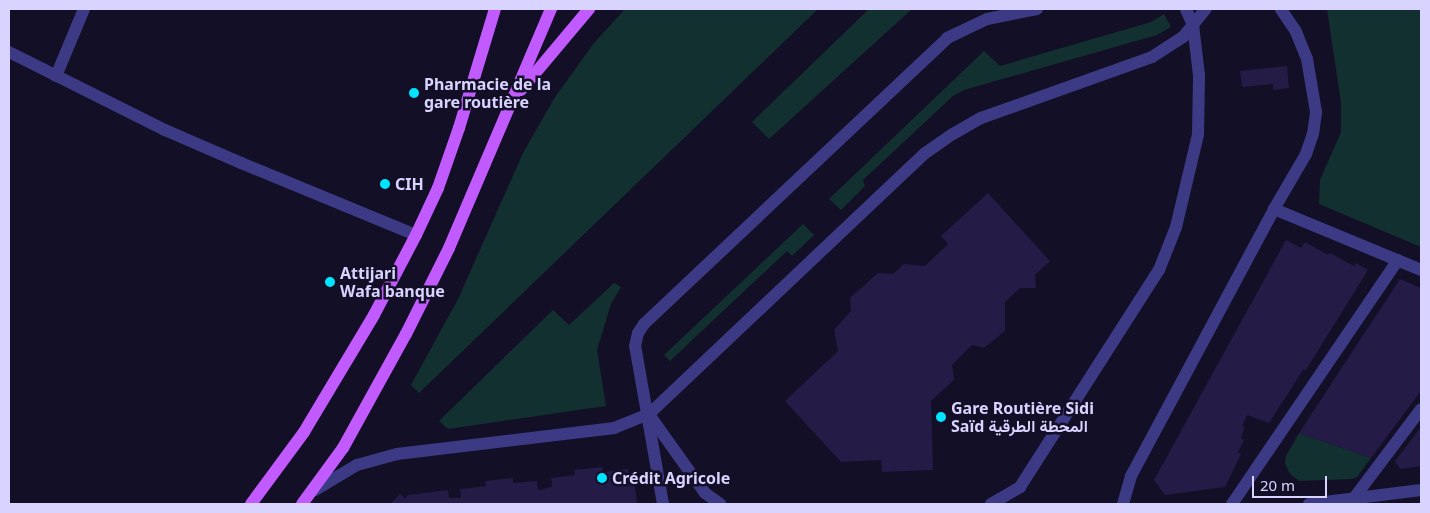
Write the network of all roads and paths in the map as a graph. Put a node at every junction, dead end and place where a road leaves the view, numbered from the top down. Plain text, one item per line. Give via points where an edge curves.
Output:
1 (84, 9) edge
2 (496, 9) edge
3 (551, 9) edge
4 (589, 9) edge
5 (1037, 9) edge
6 (1186, 9) edge
7 (1206, 9) edge
8 (1281, 9) edge
9 (1192, 25) junction
10 (9, 52) edge
11 (56, 76) junction
12 (513, 99) junction
13 (1274, 209) junction
14 (416, 235) junction
15 (1398, 260) junction
16 (1421, 270) edge
17 (1421, 409) edge
18 (649, 414) junction
19 (315, 490) junction
20 (1421, 490) edge
21 (1354, 498) junction
22 (251, 504) edge
23 (302, 504) edge
24 (663, 504) edge
25 (720, 504) edge
26 (992, 504) edge
27 (1123, 504) edge
28 (1232, 504) edge
29 (1309, 504) edge

1 - 11 street
2 - 14 main road via 438,188
3 - 12 main road
4 - 12 main road
5 - 18 street via 987,19 947,38 644,324 635,346
6 - 9 street
7 - 9 street
8 - 13 street via 1308,59 1316,112 1306,154
9 - 18 street via 1183,37 1152,57 981,118 924,154
9 - 26 street via 1199,76 1198,135 1176,227 1159,270 1020,487
10 - 11 street
11 - 14 street via 165,130
12 - 19 main road via 449,248 406,334 343,448
13 - 15 street
13 - 27 street via 1131,476
14 - 22 main road via 374,316 304,432
15 - 16 street
15 - 28 street
17 - 21 street
18 - 19 street via 614,428 397,454 357,465
18 - 24 street
18 - 25 street via 705,493
19 - 23 main road
20 - 21 street
21 - 29 street

